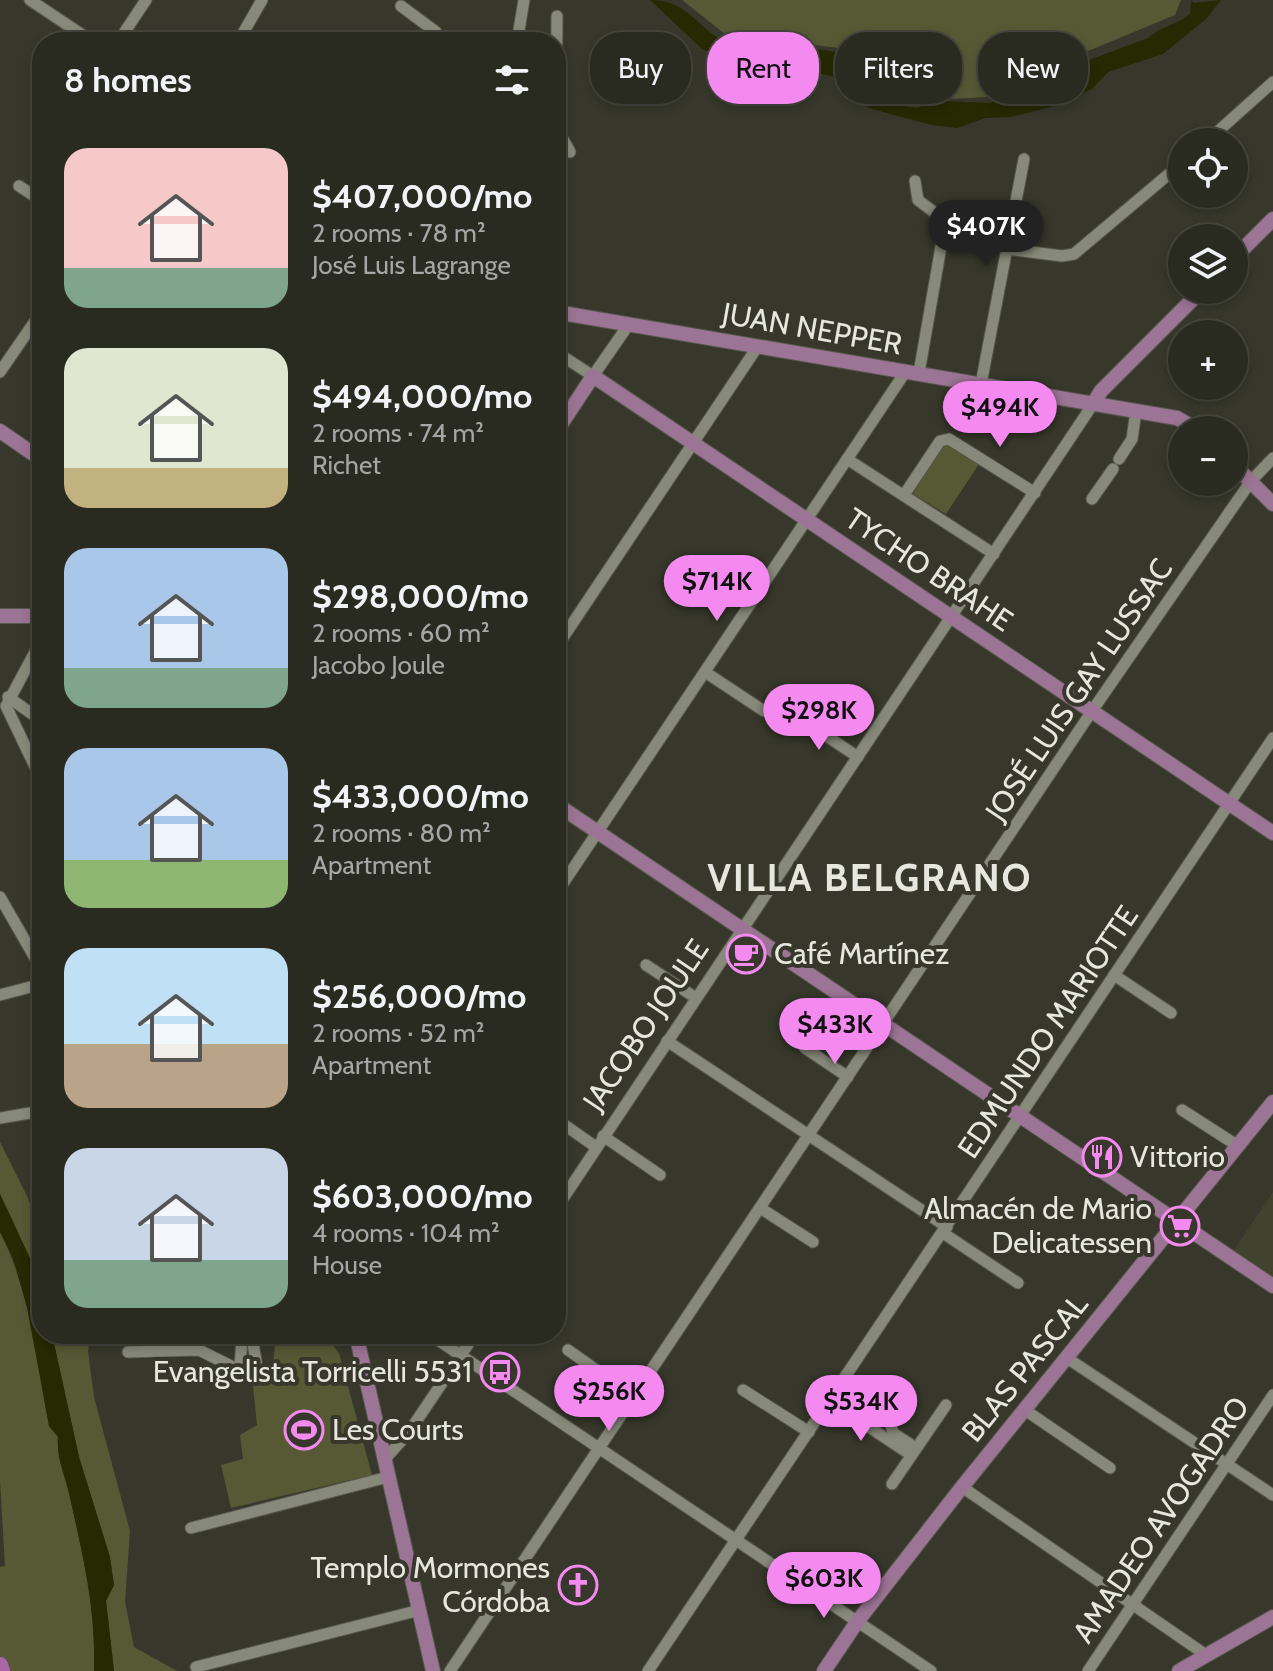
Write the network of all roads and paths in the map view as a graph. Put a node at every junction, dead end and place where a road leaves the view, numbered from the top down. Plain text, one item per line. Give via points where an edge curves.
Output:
1 (30, 0) edge
2 (146, 0) edge
3 (524, 0) edge
4 (262, 4) edge
5 (401, 6) dead end
6 (557, 16) dead end
7 (78, 32) edge
8 (125, 32) edge
9 (244, 32) edge
10 (436, 32) edge
11 (519, 32) edge
12 (557, 32) edge
13 (1273, 82) edge
14 (1222, 128) edge
15 (566, 145) edge
16 (570, 152) dead end
17 (1024, 159) dead end
18 (1168, 175) edge
19 (915, 181) dead end
20 (19, 186) dead end
21 (32, 194) edge
22 (1273, 219) edge
23 (1248, 244) edge
24 (1007, 249) junction
25 (1188, 304) edge
26 (566, 314) edge
27 (629, 324) junction
28 (32, 326) edge
29 (758, 346) junction
30 (566, 358) edge
31 (0, 372) edge
32 (913, 372) junction
33 (593, 376) junction
34 (981, 384) junction
35 (1093, 404) junction
36 (1136, 411) junction
37 (566, 417) edge
38 (1168, 417) edge
39 (0, 431) edge
40 (693, 443) junction
41 (32, 453) edge
42 (1273, 458) edge
43 (847, 459) junction
44 (1248, 478) edge
45 (1251, 481) junction
46 (1035, 493) junction
47 (904, 495) junction
48 (1092, 499) dead end
49 (1273, 504) edge
50 (807, 520) junction
51 (994, 554) junction
52 (0, 616) edge
53 (32, 616) edge
54 (952, 617) junction
55 (566, 633) edge
56 (32, 656) edge
57 (705, 672) junction
58 (8, 697) junction
59 (26, 710) junction
60 (764, 711) dead end
61 (1092, 711) junction
62 (32, 714) edge
63 (801, 719) dead end
64 (12, 721) junction
65 (1273, 738) edge
66 (858, 757) junction
67 (32, 761) edge
68 (1229, 803) junction
69 (566, 811) edge
70 (598, 832) junction
71 (1273, 833) edge
72 (566, 879) edge
73 (0, 897) edge
74 (742, 929) junction
75 (32, 953) edge
76 (646, 965) dead end
77 (1114, 975) junction
78 (32, 987) edge
79 (0, 995) edge
80 (696, 998) junction
81 (1171, 1013) dead end
82 (884, 1025) junction
83 (667, 1041) junction
84 (805, 1048) dead end
85 (848, 1077) junction
86 (1273, 1102) edge
87 (1182, 1110) dead end
88 (32, 1113) edge
89 (1021, 1117) junction
90 (0, 1118) edge
91 (566, 1126) edge
92 (809, 1135) junction
93 (603, 1136) junction
94 (1238, 1146) junction
95 (596, 1147) junction
96 (660, 1175) dead end
97 (566, 1194) edge
98 (760, 1208) junction
99 (1177, 1221) junction
100 (945, 1230) junction
101 (813, 1242) dead end
102 (1018, 1283) dead end
103 (1273, 1286) edge
104 (254, 1344) edge
105 (358, 1344) edge
106 (444, 1344) edge
107 (469, 1344) edge
108 (568, 1350) dead end
109 (128, 1352) dead end
110 (461, 1356) junction
111 (1067, 1358) junction
112 (845, 1380) junction
113 (743, 1390) dead end
114 (1273, 1395) edge
115 (633, 1396) junction
116 (830, 1401) junction
117 (946, 1405) dead end
118 (1025, 1410) junction
119 (809, 1432) junction
120 (891, 1436) junction
121 (599, 1447) junction
122 (914, 1451) junction
123 (385, 1459) junction
124 (1227, 1465) junction
125 (1110, 1468) dead end
126 (388, 1477) junction
127 (892, 1484) dead end
128 (962, 1487) junction
129 (1273, 1495) edge
130 (191, 1528) dead end
131 (737, 1540) junction
132 (1133, 1603) junction
133 (420, 1610) junction
134 (1273, 1617) edge
135 (857, 1622) junction
136 (1273, 1626) edge
137 (1206, 1655) junction
138 (0, 1665) edge
139 (220, 1666) edge
140 (196, 1667) dead end
141 (2, 1671) edge
142 (433, 1671) edge
143 (450, 1671) edge
144 (648, 1671) edge
145 (824, 1671) edge
146 (931, 1671) edge
147 (1088, 1671) edge
148 (1179, 1671) edge
149 (1195, 1671) edge

1 - 7 street
2 - 8 street
3 - 11 street
4 - 9 street
5 - 10 street
6 - 12 street
13 - 14 street
15 - 16 street
17 - 24 street
18 - 24 street via 1074,254
19 - 32 street via 918,200 935,213 942,241
20 - 21 street
22 - 23 main road
24 - 34 street
25 - 35 main road, JACOBO JOULE
26 - 27 main road, JUAN NEPPER
27 - 29 main road, JUAN NEPPER
27 - 33 street
28 - 31 street
29 - 32 main road, JUAN NEPPER
29 - 40 street
30 - 33 street, TYCHO BRAHE
32 - 34 main road, JUAN NEPPER
32 - 43 street
33 - 37 main road
33 - 40 main road, TYCHO BRAHE
34 - 35 main road, JUAN NEPPER
35 - 36 main road, JUAN NEPPER
35 - 46 street, JACOBO JOULE
36 - 38 main road, JUAN NEPPER
36 - 48 street via 1132,439
39 - 41 main road
40 - 50 main road, TYCHO BRAHE
40 - 55 street
42 - 45 street, JOSÉ LUIS GAY LUSSAC
43 - 47 street
43 - 50 street
44 - 45 main road
45 - 49 main road
45 - 61 street, JOSÉ LUIS GAY LUSSAC
46 - 47 street via 949,439 940,441
46 - 51 street, JACOBO JOULE
47 - 51 street
50 - 54 main road, TYCHO BRAHE
50 - 57 street
51 - 54 street, JACOBO JOULE
52 - 53 main road
54 - 61 main road, TYCHO BRAHE
54 - 66 street, JACOBO JOULE
56 - 58 street
57 - 60 street
57 - 70 street
58 - 59 street
58 - 64 street
59 - 62 street
59 - 64 street via 15,712
61 - 68 main road, TYCHO BRAHE
61 - 82 street, JOSÉ LUIS GAY LUSSAC
63 - 66 street
64 - 67 street
65 - 68 street, EDMUNDO MARIOTTE
66 - 74 street, JACOBO JOULE
68 - 71 main road, TYCHO BRAHE
68 - 77 street, EDMUNDO MARIOTTE
69 - 70 main road
70 - 72 street
70 - 74 main road
73 - 75 street
74 - 80 street, JACOBO JOULE
74 - 82 main road
76 - 80 street
77 - 81 street
77 - 89 street, EDMUNDO MARIOTTE
78 - 79 street
80 - 83 street, JACOBO JOULE
82 - 85 street, JOSÉ LUIS GAY LUSSAC
82 - 89 main road
83 - 92 street
83 - 93 street, JACOBO JOULE
84 - 85 street
85 - 92 street, JOSÉ LUIS GAY LUSSAC
86 - 94 main road, BLAS PASCAL
87 - 94 street
88 - 90 street
89 - 99 main road
89 - 100 street, EDMUNDO MARIOTTE
91 - 95 street
92 - 98 street, JOSÉ LUIS GAY LUSSAC
92 - 100 street
93 - 95 street, JACOBO JOULE
93 - 96 street
94 - 99 main road, BLAS PASCAL
95 - 97 street, JACOBO JOULE
98 - 101 street
98 - 115 street, JOSÉ LUIS GAY LUSSAC
99 - 103 main road
99 - 111 main road, BLAS PASCAL
100 - 102 street
100 - 112 street, EDMUNDO MARIOTTE
104 - 109 street via 256,1369 248,1375 199,1350
105 - 123 main road
106 - 110 street
107 - 110 street
108 - 115 street
110 - 121 street
110 - 123 street
111 - 118 main road, BLAS PASCAL
111 - 124 street
112 - 116 street, EDMUNDO MARIOTTE
112 - 120 street via 887,1408
113 - 119 street
114 - 124 street, AMADEO AVOGADRO
115 - 121 street, JOSÉ LUIS GAY LUSSAC
116 - 119 street, EDMUNDO MARIOTTE
116 - 120 street
117 - 122 street
118 - 125 street
118 - 128 main road, BLAS PASCAL
119 - 131 street, EDMUNDO MARIOTTE
120 - 122 street
121 - 131 street
121 - 143 street, JOSÉ LUIS GAY LUSSAC
122 - 127 street
123 - 126 main road
124 - 129 street
124 - 132 street, AMADEO AVOGADRO
126 - 130 street
126 - 133 main road
128 - 132 street
128 - 135 main road, BLAS PASCAL
131 - 135 street
131 - 144 street, EDMUNDO MARIOTTE
132 - 137 street
132 - 147 street, AMADEO AVOGADRO
133 - 139 street
133 - 142 main road
134 - 137 main road
135 - 145 main road, BLAS PASCAL
135 - 146 street
136 - 149 main road
137 - 148 main road
138 - 141 highway
139 - 140 street

